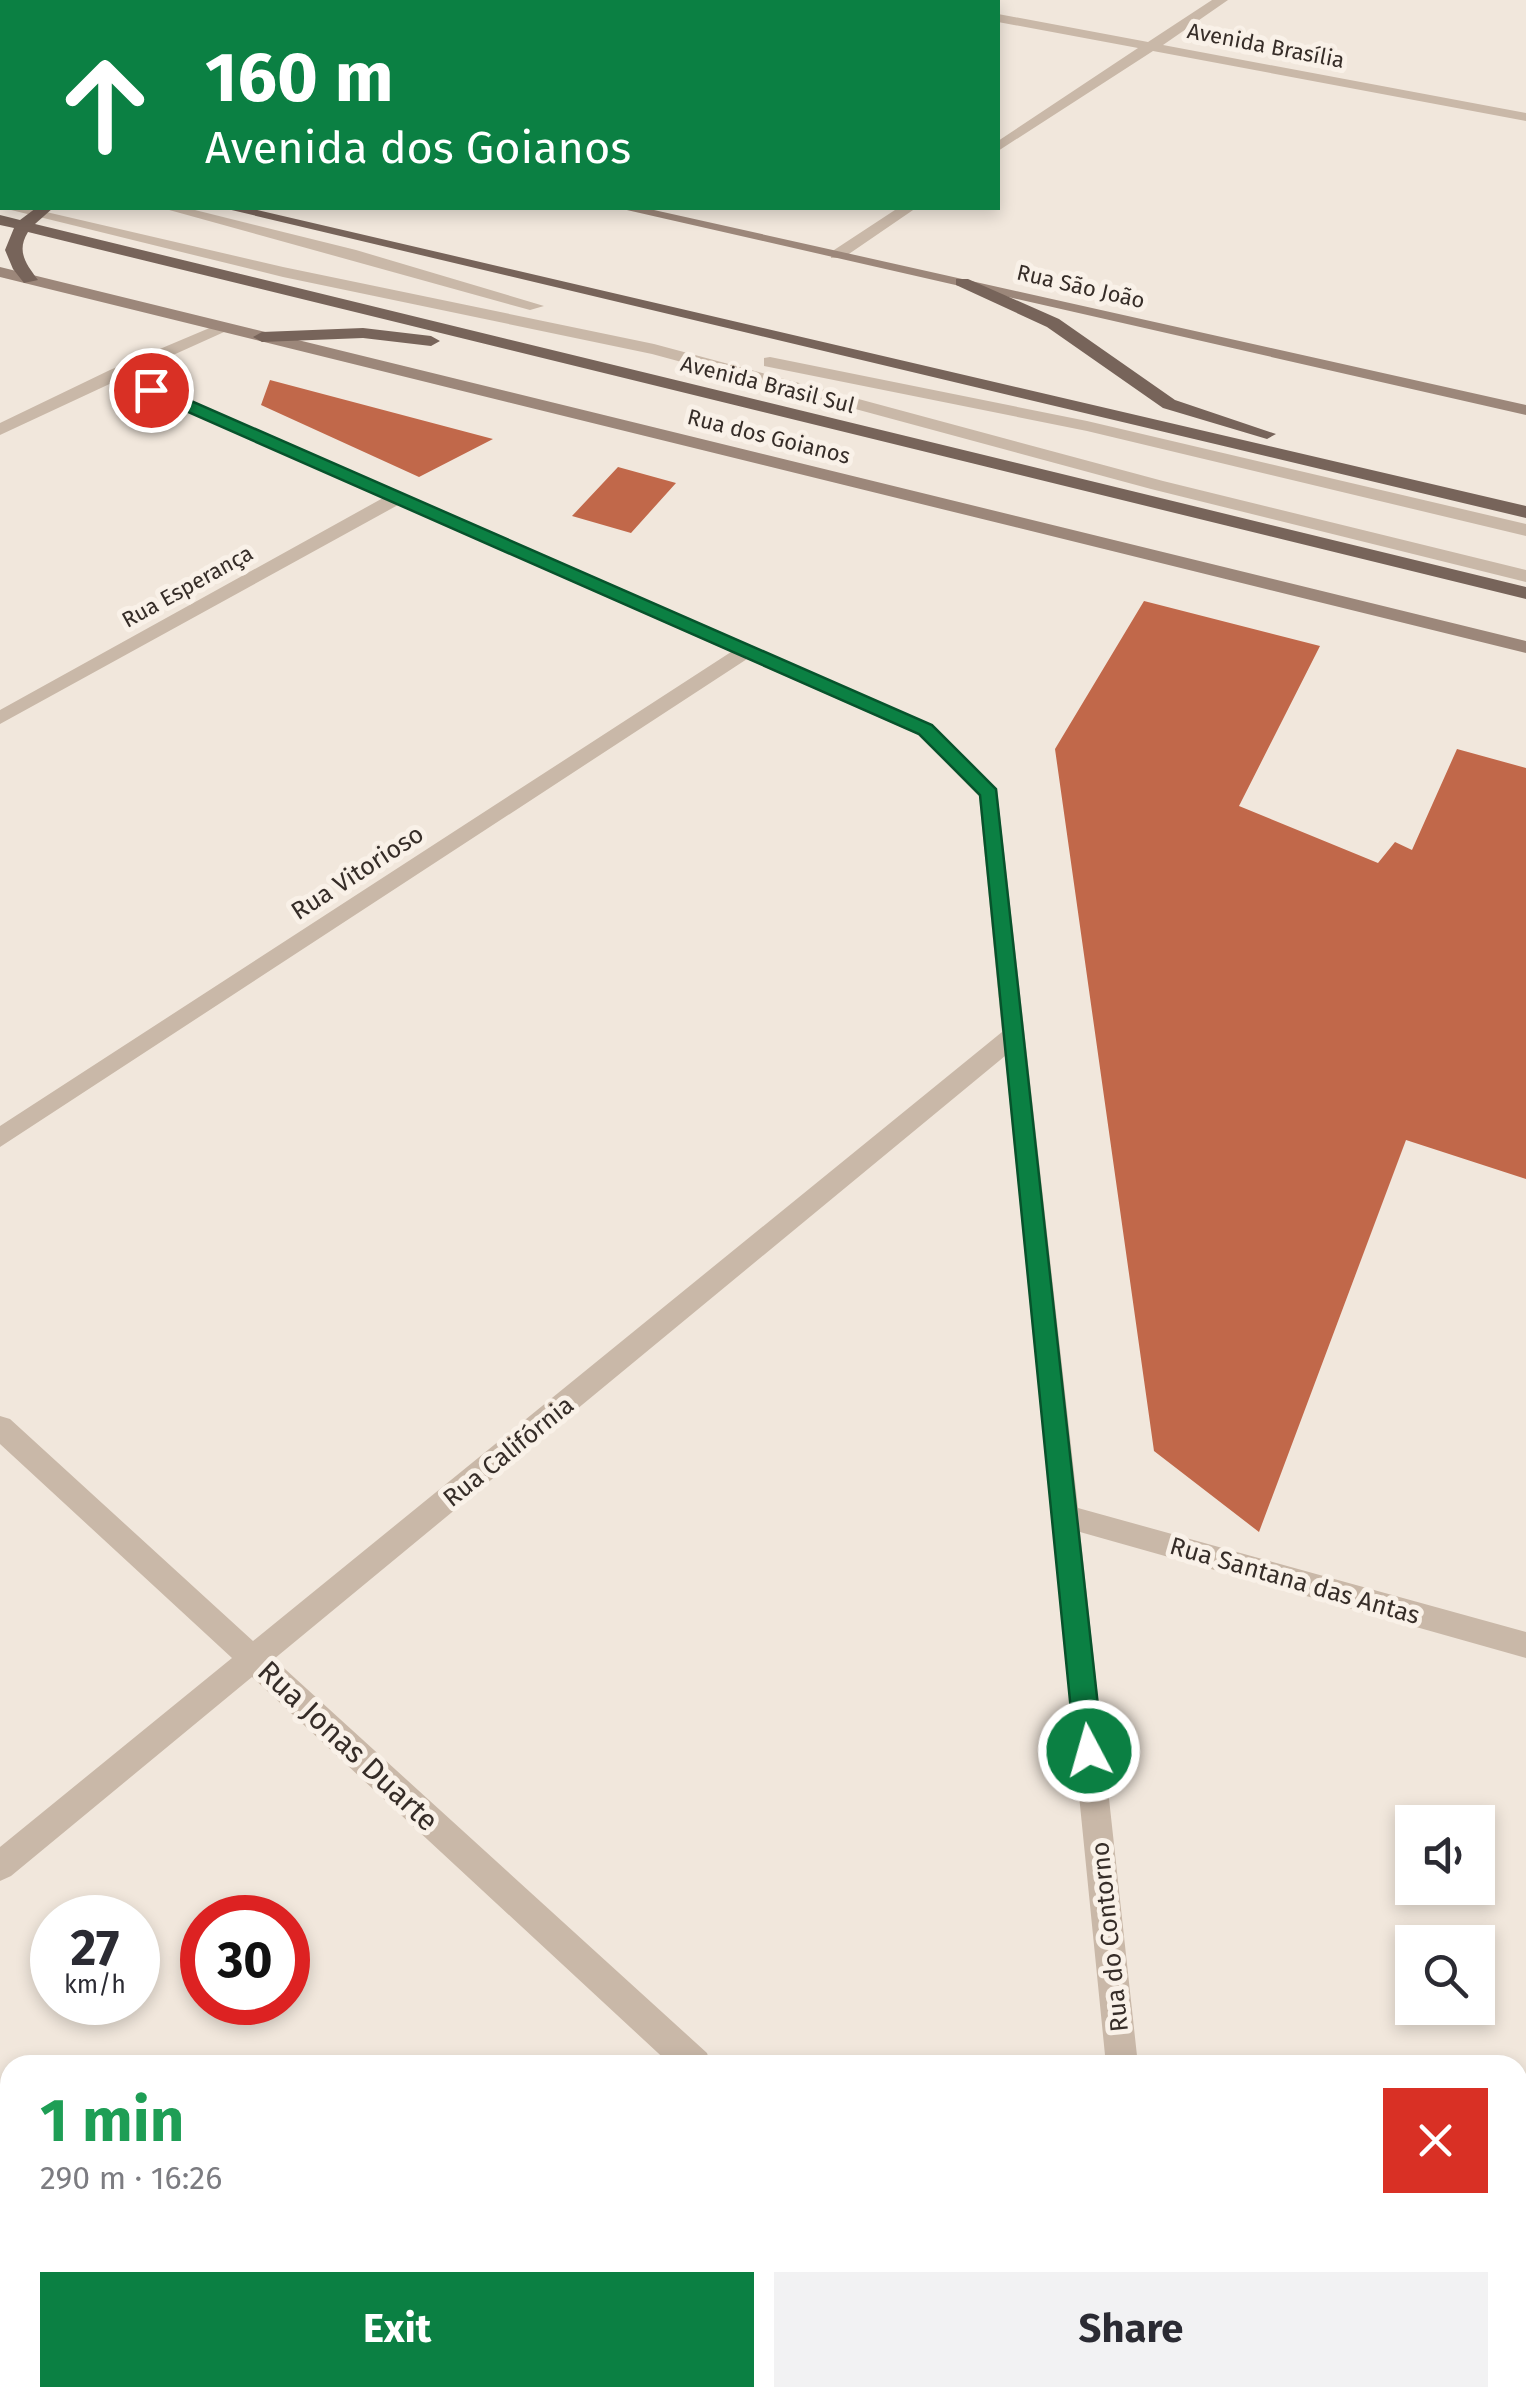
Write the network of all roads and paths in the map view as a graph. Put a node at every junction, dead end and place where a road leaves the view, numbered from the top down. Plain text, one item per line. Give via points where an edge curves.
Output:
1 (1221, 0) edge
2 (1000, 18) edge
3 (1150, 46) junction
4 (1526, 117) edge
5 (1000, 147) edge
6 (177, 210) edge
7 (239, 210) edge
8 (635, 210) edge
9 (905, 210) edge
10 (40, 211) edge
11 (0, 220) edge
12 (20, 226) junction
13 (837, 254) junction
14 (0, 272) edge
15 (30, 280) junction
16 (962, 282) junction
17 (225, 328) junction
18 (262, 337) junction
19 (116, 374) junction
20 (644, 377) junction
21 (1526, 410) edge
22 (0, 430) edge
23 (1408, 485) junction
24 (397, 498) junction
25 (1526, 512) edge
26 (1526, 530) edge
27 (1526, 576) edge
28 (1526, 593) edge
29 (1526, 648) edge
30 (745, 651) junction
31 (0, 718) edge
32 (1014, 1035) junction
33 (0, 1138) edge
34 (0, 1426) edge
35 (1064, 1516) junction
36 (1526, 1645) edge
37 (254, 1660) junction
38 (0, 1866) edge
39 (684, 2055) edge
40 (1121, 2055) edge

1 - 3 street
2 - 3 street, Avenida Brasília
3 - 4 street, Avenida Brasília
3 - 5 street
6 - 26 street via 626,330 1087,426
7 - 23 main road, Avenida Brasil Sul
8 - 13 street, Rua São João
9 - 13 street
10 - 12 main road
10 - 27 street via 264,268 654,349 1139,481
11 - 12 main road, Avenida Brasil Sul
12 - 15 main road via 9,251
12 - 20 main road, Avenida Brasil Sul
13 - 16 street, Rua São João
14 - 15 street, Rua dos Goianos
15 - 17 street, Rua dos Goianos
16 - 21 street, Rua São João
16 - 23 main road via 1044,318 1186,412 1314,448
17 - 18 street, Rua dos Goianos
17 - 19 street
18 - 20 main road via 382,334 555,371
18 - 29 street, Rua dos Goianos
19 - 22 street
19 - 24 street, Rua do Contorno
20 - 28 main road, Avenida Brasil Sul
23 - 25 main road, Avenida Brasil Sul
24 - 30 street, Rua do Contorno
24 - 31 street, Rua Esperança
30 - 32 street, Rua do Contorno via 926,730 989,794
30 - 33 street, Rua Vitorioso
32 - 35 street, Rua do Contorno
32 - 37 street, Rua Califórnia
34 - 37 street, Rua Jonas Duarte
35 - 36 street, Rua Santana das Antas
35 - 40 street, Rua do Contorno
37 - 38 street, Rua Califórnia
37 - 39 street, Rua Jonas Duarte

